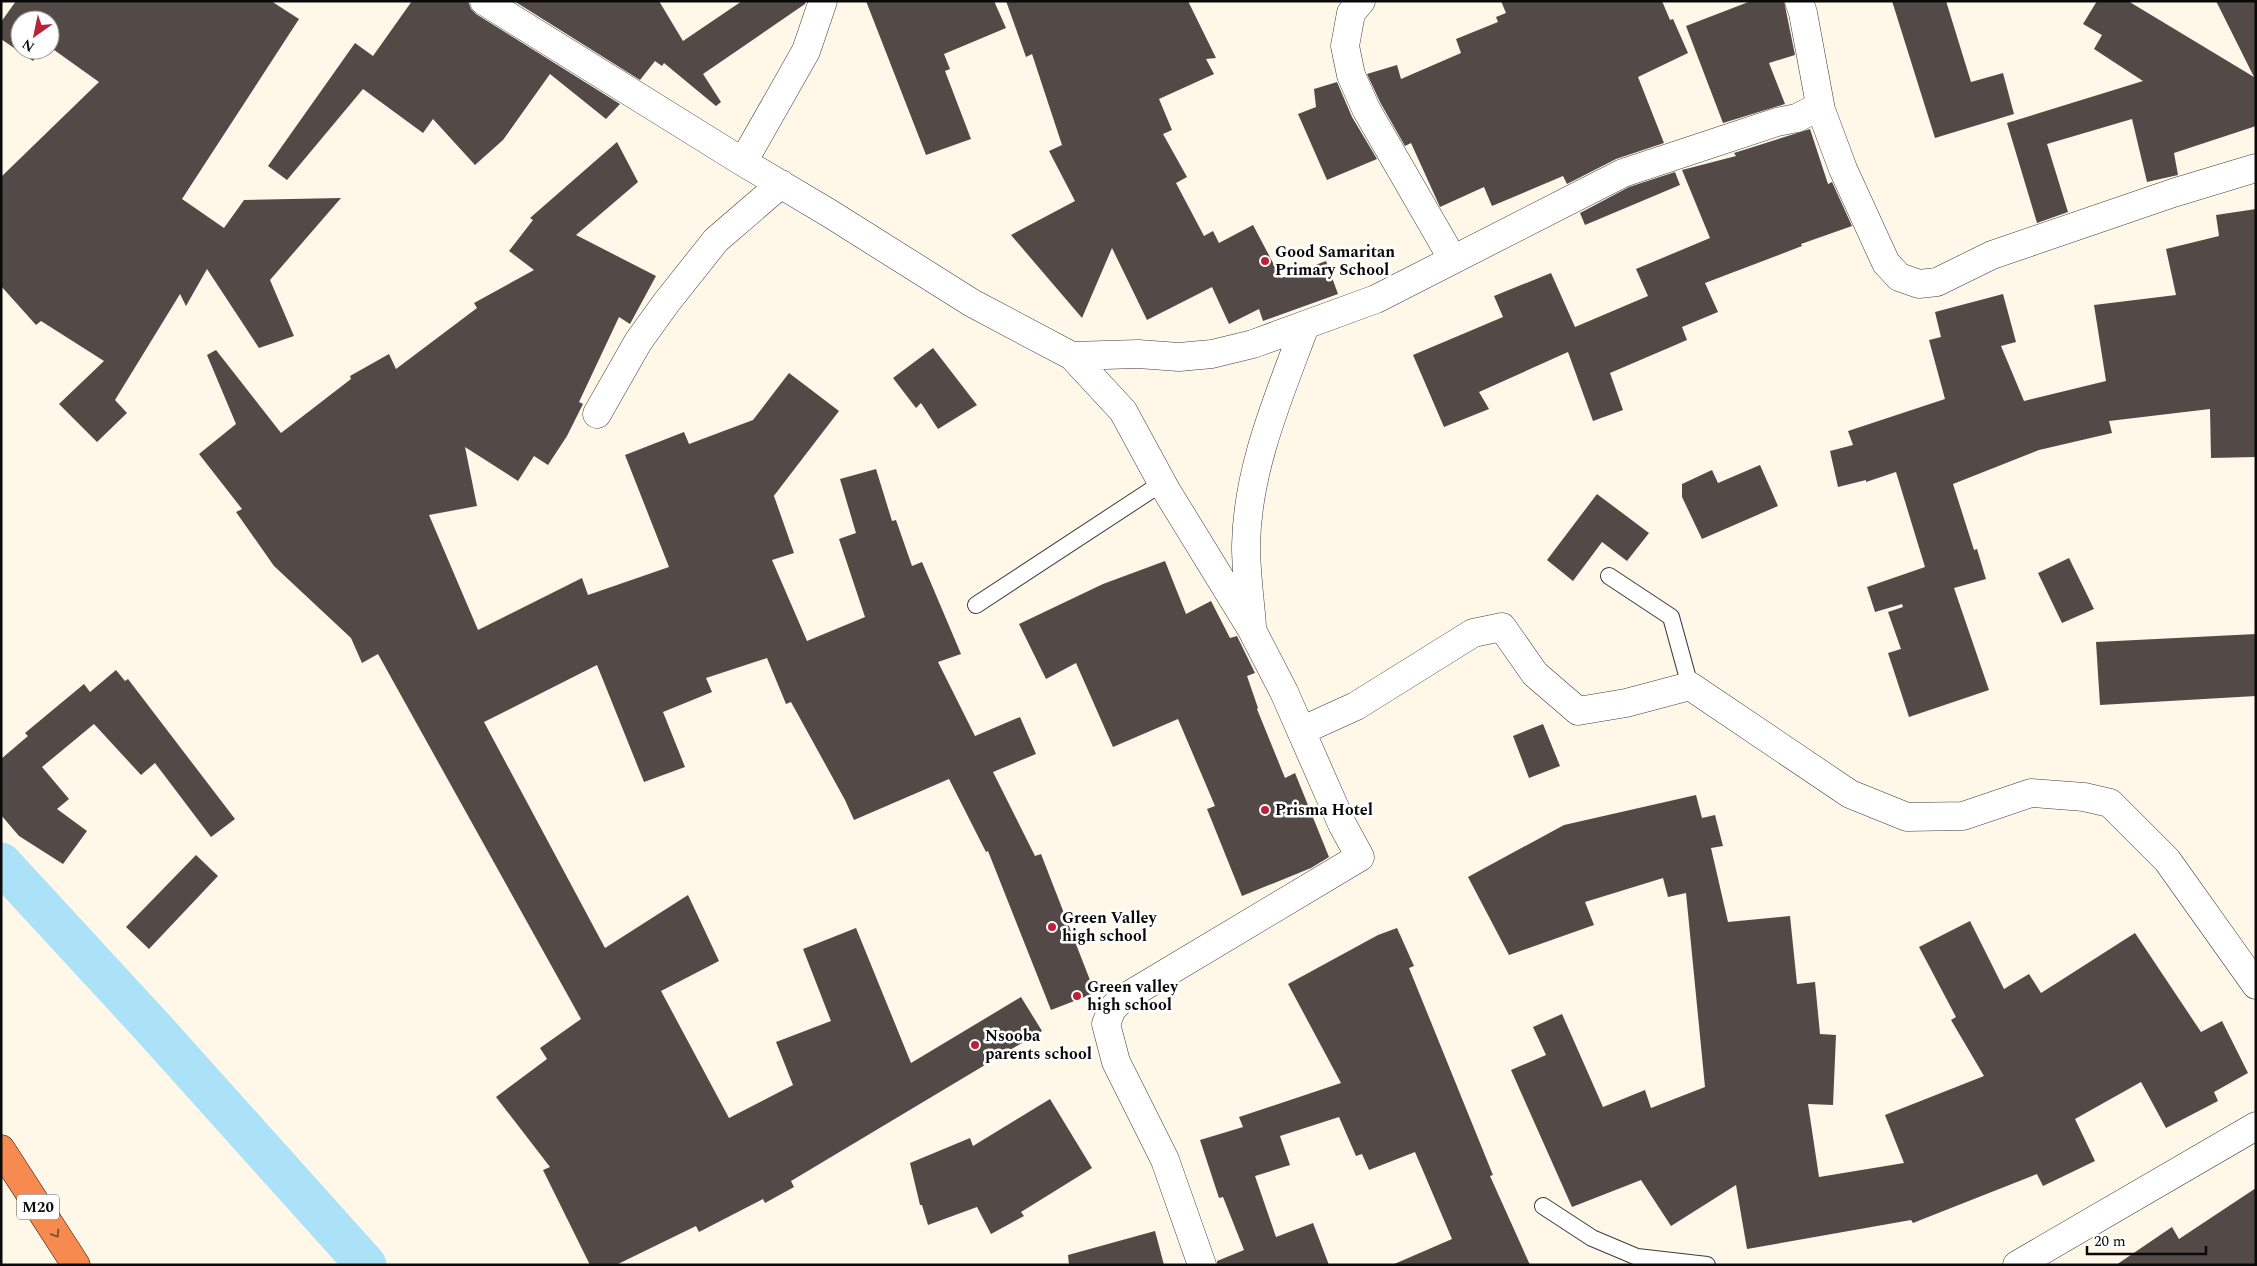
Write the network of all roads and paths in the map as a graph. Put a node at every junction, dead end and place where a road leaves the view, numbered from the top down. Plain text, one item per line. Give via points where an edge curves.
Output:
1 (484, 1) edge
2 (823, 1) edge
3 (1361, 1) edge
4 (1799, 1) edge
5 (1821, 110) junction
6 (743, 162) junction
7 (2256, 168) edge
8 (780, 184) junction
9 (1452, 258) junction
10 (1305, 326) junction
11 (1072, 356) junction
12 (597, 414) dead end
13 (1162, 483) junction
14 (1609, 576) dead end
15 (976, 605) dead end
16 (1252, 630) junction
17 (1690, 686) junction
18 (1301, 731) junction
19 (2256, 985) edge
20 (2256, 1126) edge
21 (1, 1149) edge
22 (1543, 1206) dead end
23 (76, 1265) edge
24 (1202, 1265) edge
25 (1707, 1265) edge
26 (2017, 1265) edge

1 - 6 street
2 - 6 street via 806,51
3 - 9 street via 1351,13 1345,46 1351,75 1366,109
4 - 5 street
5 - 7 street via 1843,169 1886,264 1899,277 1919,284 1937,282 1992,255
5 - 9 street via 1816,108 1797,118 1622,173
6 - 8 street
8 - 11 street via 972,304
8 - 12 street via 716,240 638,342
9 - 10 street via 1376,299
10 - 11 street via 1212,354 1179,357 1138,354
10 - 16 street via 1263,441 1250,509 1246,546
11 - 13 street via 1123,411
13 - 15 lane
13 - 16 street
14 - 17 lane via 1671,617
16 - 18 street
17 - 18 street via 1626,703 1578,711 1535,674 1502,627 1473,633 1356,706
17 - 19 street via 1850,794 1908,817 1963,816 2031,794 2084,797 2110,803 2167,860
18 - 24 street via 1342,824 1360,856 1121,1000 1112,1009 1106,1024 1116,1062 1165,1160
20 - 26 street
21 -> 23 highway, M20
22 - 25 lane via 1592,1238 1636,1257

